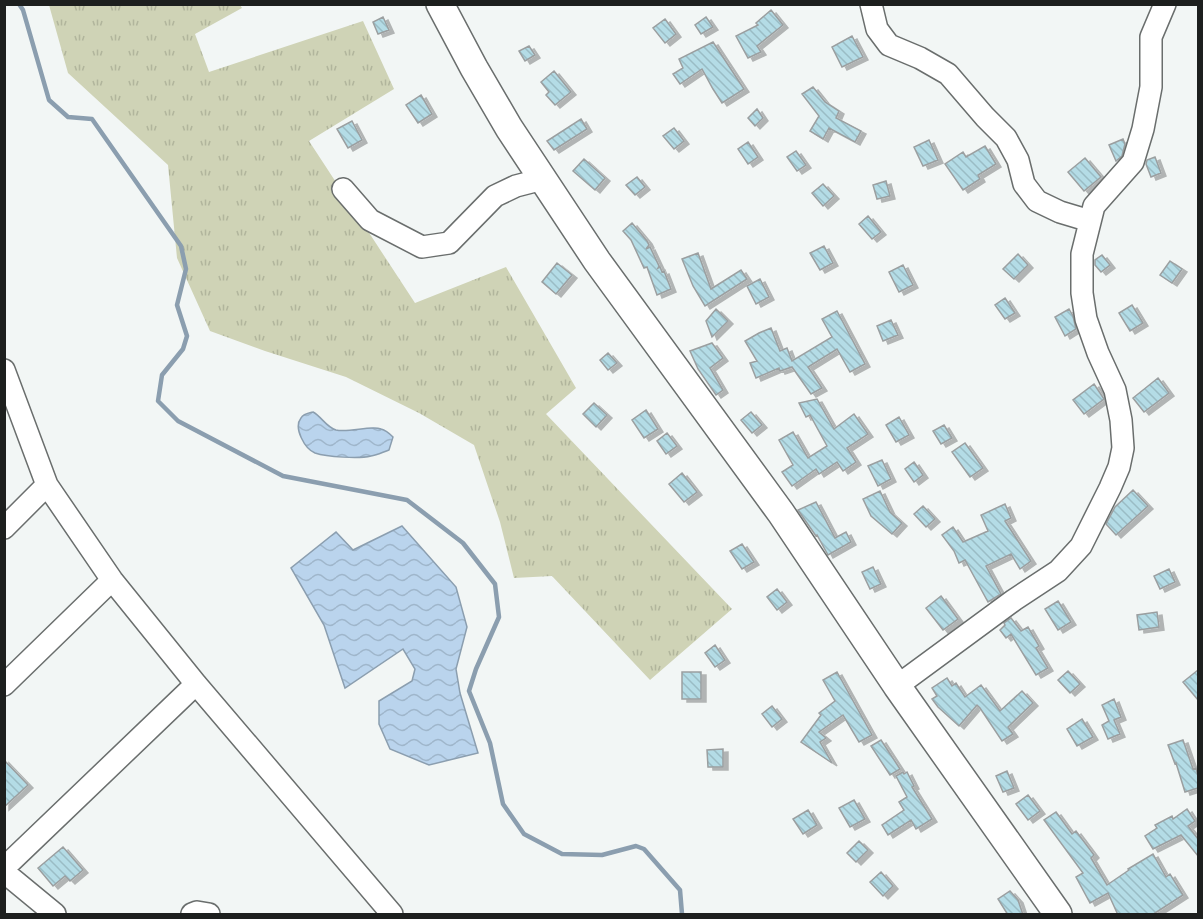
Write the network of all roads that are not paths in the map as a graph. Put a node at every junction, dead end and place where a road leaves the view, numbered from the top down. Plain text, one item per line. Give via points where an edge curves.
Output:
1 (440, 4) edge
2 (871, 4) edge
3 (1165, 4) edge
4 (543, 179) junction
5 (343, 189) dead end
6 (1090, 221) junction
7 (4, 370) edge
8 (47, 485) junction
9 (4, 528) edge
10 (112, 580) junction
11 (196, 684) junction
12 (4, 685) edge
13 (897, 686) junction
14 (4, 870) edge
15 (55, 915) edge
16 (192, 915) edge
17 (209, 915) edge
18 (392, 915) edge
19 (1058, 915) edge

1 - 4 main road via 479,78
2 - 6 street via 877,30 889,45 948,74 1006,138 1018,160 1024,184 1037,201
3 - 6 street via 1151,37 1151,87 1133,162 1094,206
4 - 5 street via 495,196 448,243 422,247 370,220
4 - 13 main road via 597,261 781,513
6 - 13 street via 1082,254 1082,293 1086,319 1115,390 1123,448 1119,467 1081,546 1058,571
7 - 8 street
8 - 9 street
8 - 10 street
10 - 11 street
10 - 12 street
11 - 14 street
11 - 18 street
13 - 19 main road
14 - 15 street
16 - 17 street

